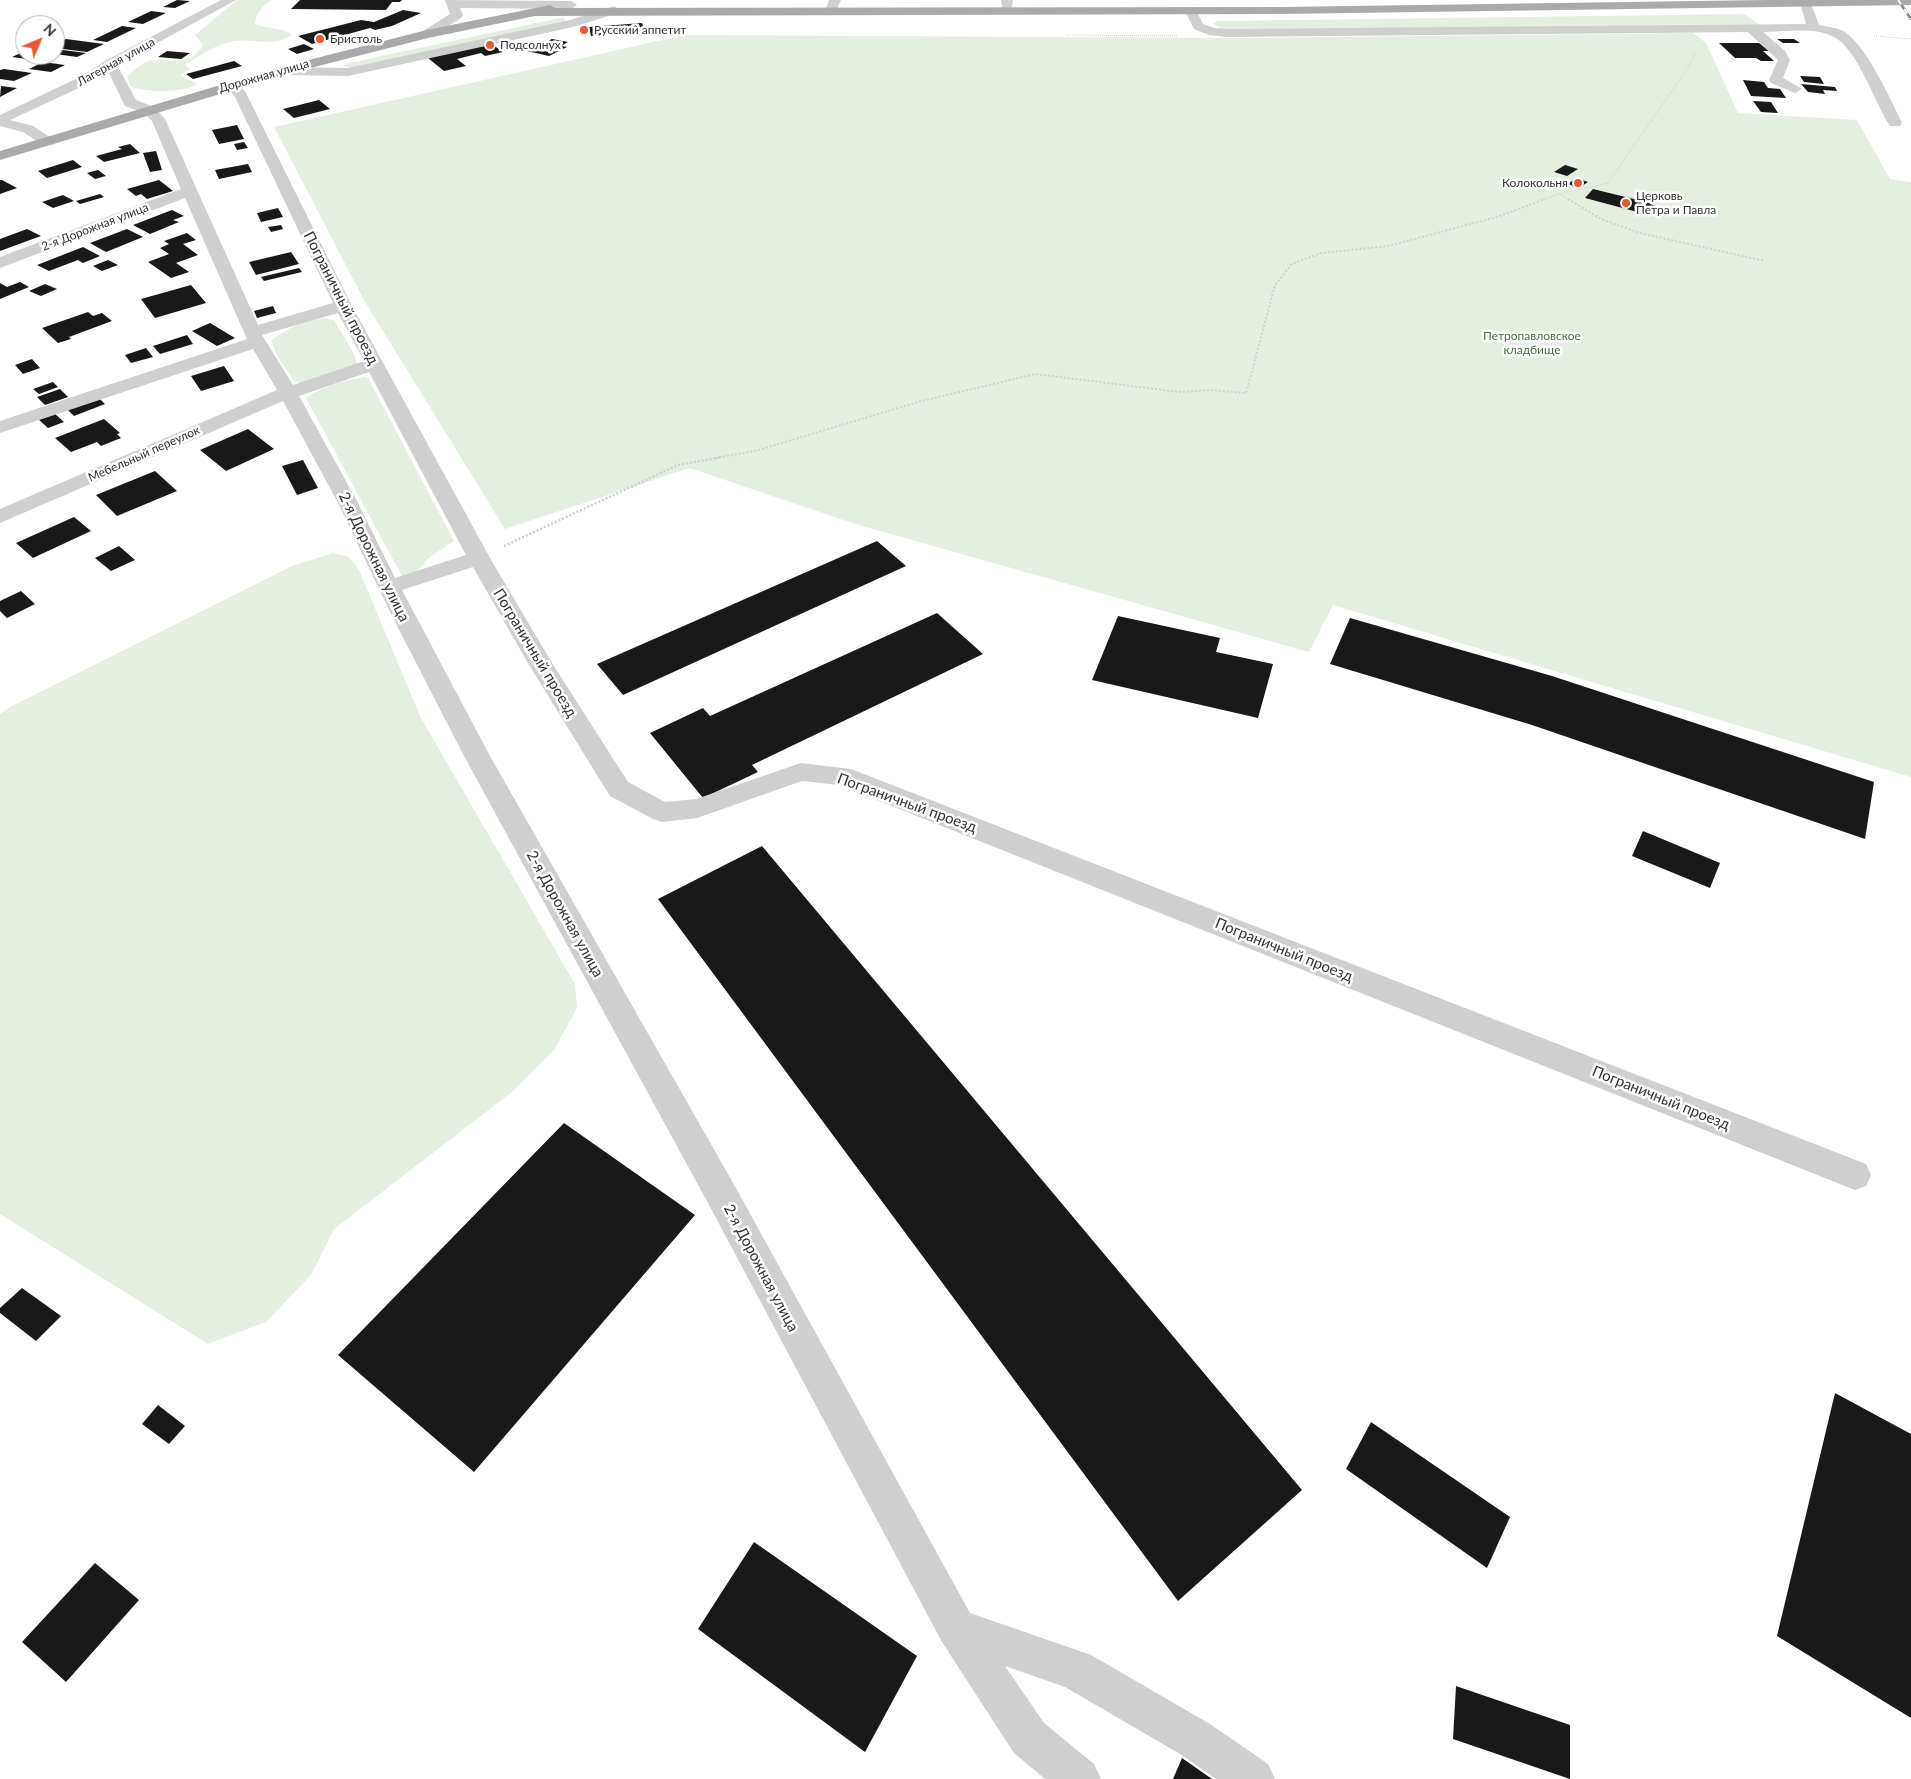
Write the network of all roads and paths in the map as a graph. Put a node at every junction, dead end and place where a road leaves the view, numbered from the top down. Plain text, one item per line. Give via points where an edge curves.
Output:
1 (230, 0) edge
2 (591, 0) edge
3 (655, 0) edge
4 (1793, 0) edge
5 (1911, 1) edge
6 (451, 2) edge
7 (1805, 2) edge
8 (571, 4) junction
9 (833, 5) edge
10 (1007, 6) edge
11 (1186, 8) edge
12 (614, 10) junction
13 (688, 10) junction
14 (533, 12) junction
15 (1812, 28) junction
16 (1697, 30) junction
17 (1752, 30) junction
18 (427, 34) junction
19 (110, 64) junction
20 (282, 71) junction
21 (232, 85) junction
22 (1795, 89) dead end
23 (149, 110) junction
24 (0, 121) edge
25 (1895, 123) dead end
26 (48, 142) junction
27 (0, 156) edge
28 (191, 191) junction
29 (1559, 194) junction
30 (1765, 261) dead end
31 (0, 263) edge
32 (343, 306) junction
33 (255, 337) junction
34 (374, 364) junction
35 (288, 392) junction
36 (0, 427) edge
37 (0, 517) edge
38 (479, 558) junction
39 (389, 587) junction
40 (1855, 1175) dead end
41 (956, 1628) junction
42 (1079, 1779) edge
43 (1253, 1779) edge

1 - 19 street, Лагерная улица
2 - 8 main road
3 - 13 main road
4 - 7 street
5 - 11 main road
6 - 8 street
6 - 18 street via 457,15
7 - 15 street
8 - 14 main road
9 - 10 main road
9 - 13 main road
10 - 11 main road
11 - 16 street via 1198,26 1226,33
12 - 13 main road
12 - 14 main road
12 - 20 street via 573,23 348,72
14 - 18 main road, Дорожная улица
15 - 17 street
15 - 25 street via 1846,38 1879,88
16 - 17 street
16 - 29 path via 1704,36 1690,40 1694,56 1682,78 1608,183
17 - 22 street via 1784,60 1776,80
18 - 20 main road, Дорожная улица
19 - 23 street via 130,103
19 - 24 street, Лагерная улица via 87,79
20 - 21 main road, Дорожная улица
21 - 23 main road, Дорожная улица
21 - 32 street, Пограничный проезд via 241,96
23 - 26 main road, Дорожная улица
23 - 28 street, 2-я Дорожная улица via 158,119
24 - 26 street via 28,129
26 - 27 main road, Дорожная улица
28 - 31 street, 2-я Дорожная улица
28 - 33 street, 2-я Дорожная улица
29 - 30 path via 1601,219 1640,233
29 - 38 path via 1497,217 1397,244 1321,253 1292,264 1275,285 1246,393 1179,392 1035,374 918,402 755,451 678,465
32 - 33 street
32 - 34 street, Пограничный проезд
33 - 35 street, 2-я Дорожная улица
33 - 36 street
34 - 35 street, Мебельный переулок
34 - 38 street, Пограничный проезд
35 - 37 street, Мебельный переулок
35 - 39 street, 2-я Дорожная улица
38 - 39 street
38 - 40 street, Пограничный проезд via 619,789 662,812 697,808 801,772 842,776
39 - 41 street, 2-я Дорожная улица via 477,756 720,1192
41 - 42 street, 2-я Дорожная улица via 1029,1738
41 - 43 street via 1076,1670 1195,1739

